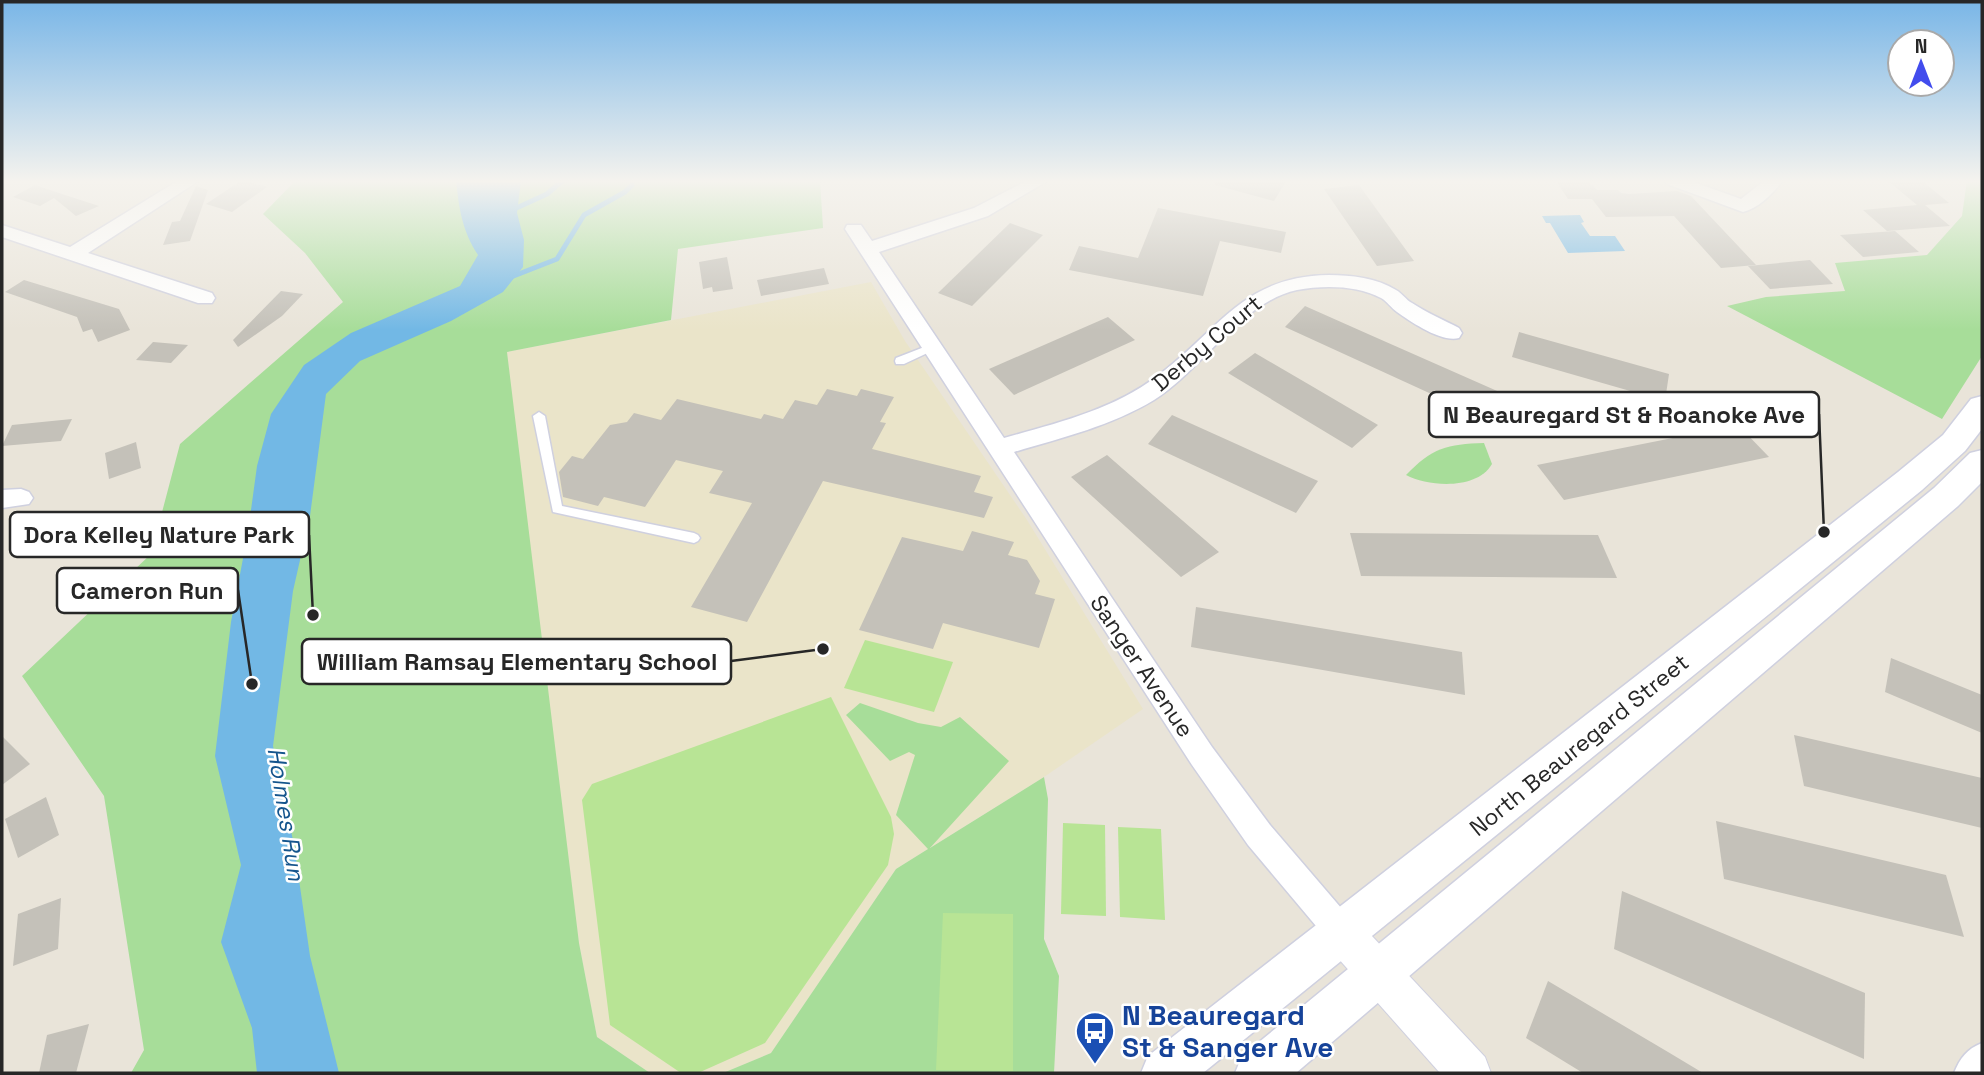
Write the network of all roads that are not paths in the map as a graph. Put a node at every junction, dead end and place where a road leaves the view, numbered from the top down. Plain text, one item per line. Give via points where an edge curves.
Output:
1 (111, 230) edge
2 (900, 230) edge
3 (2, 231) edge
4 (73, 254) junction
5 (205, 298) dead end
6 (1452, 333) dead end
7 (932, 347) junction
8 (900, 361) dead end
9 (1982, 407) edge
10 (539, 416) dead end
11 (1000, 448) junction
12 (1973, 455) edge
13 (694, 538) dead end
14 (1343, 934) junction
15 (1379, 974) junction
16 (1982, 1060) edge
17 (1165, 1073) edge
18 (1259, 1073) edge
19 (1469, 1073) edge
20 (1971, 1073) edge

1 - 4 street
2 - 7 street, Sanger Avenue via 861,239
3 - 4 street
4 - 5 street
6 - 11 street, Derby Court via 1388,294 1364,286 1298,283 1270,291 1251,304 1162,384 1124,407
7 - 8 lane
7 - 11 street, Sanger Avenue
9 - 12 main road, North Beauregard Street
10 - 13 lane via 556,509
11 - 14 street, Sanger Avenue via 1202,756 1259,835
12 - 14 main road, North Beauregard Street via 1899,490
12 - 15 main road, North Beauregard Street via 1936,506
14 - 15 street, Sanger Avenue
14 - 17 main road, North Beauregard Street
15 - 18 main road, North Beauregard Street
15 - 19 street, Sanger Avenue
16 - 20 street

